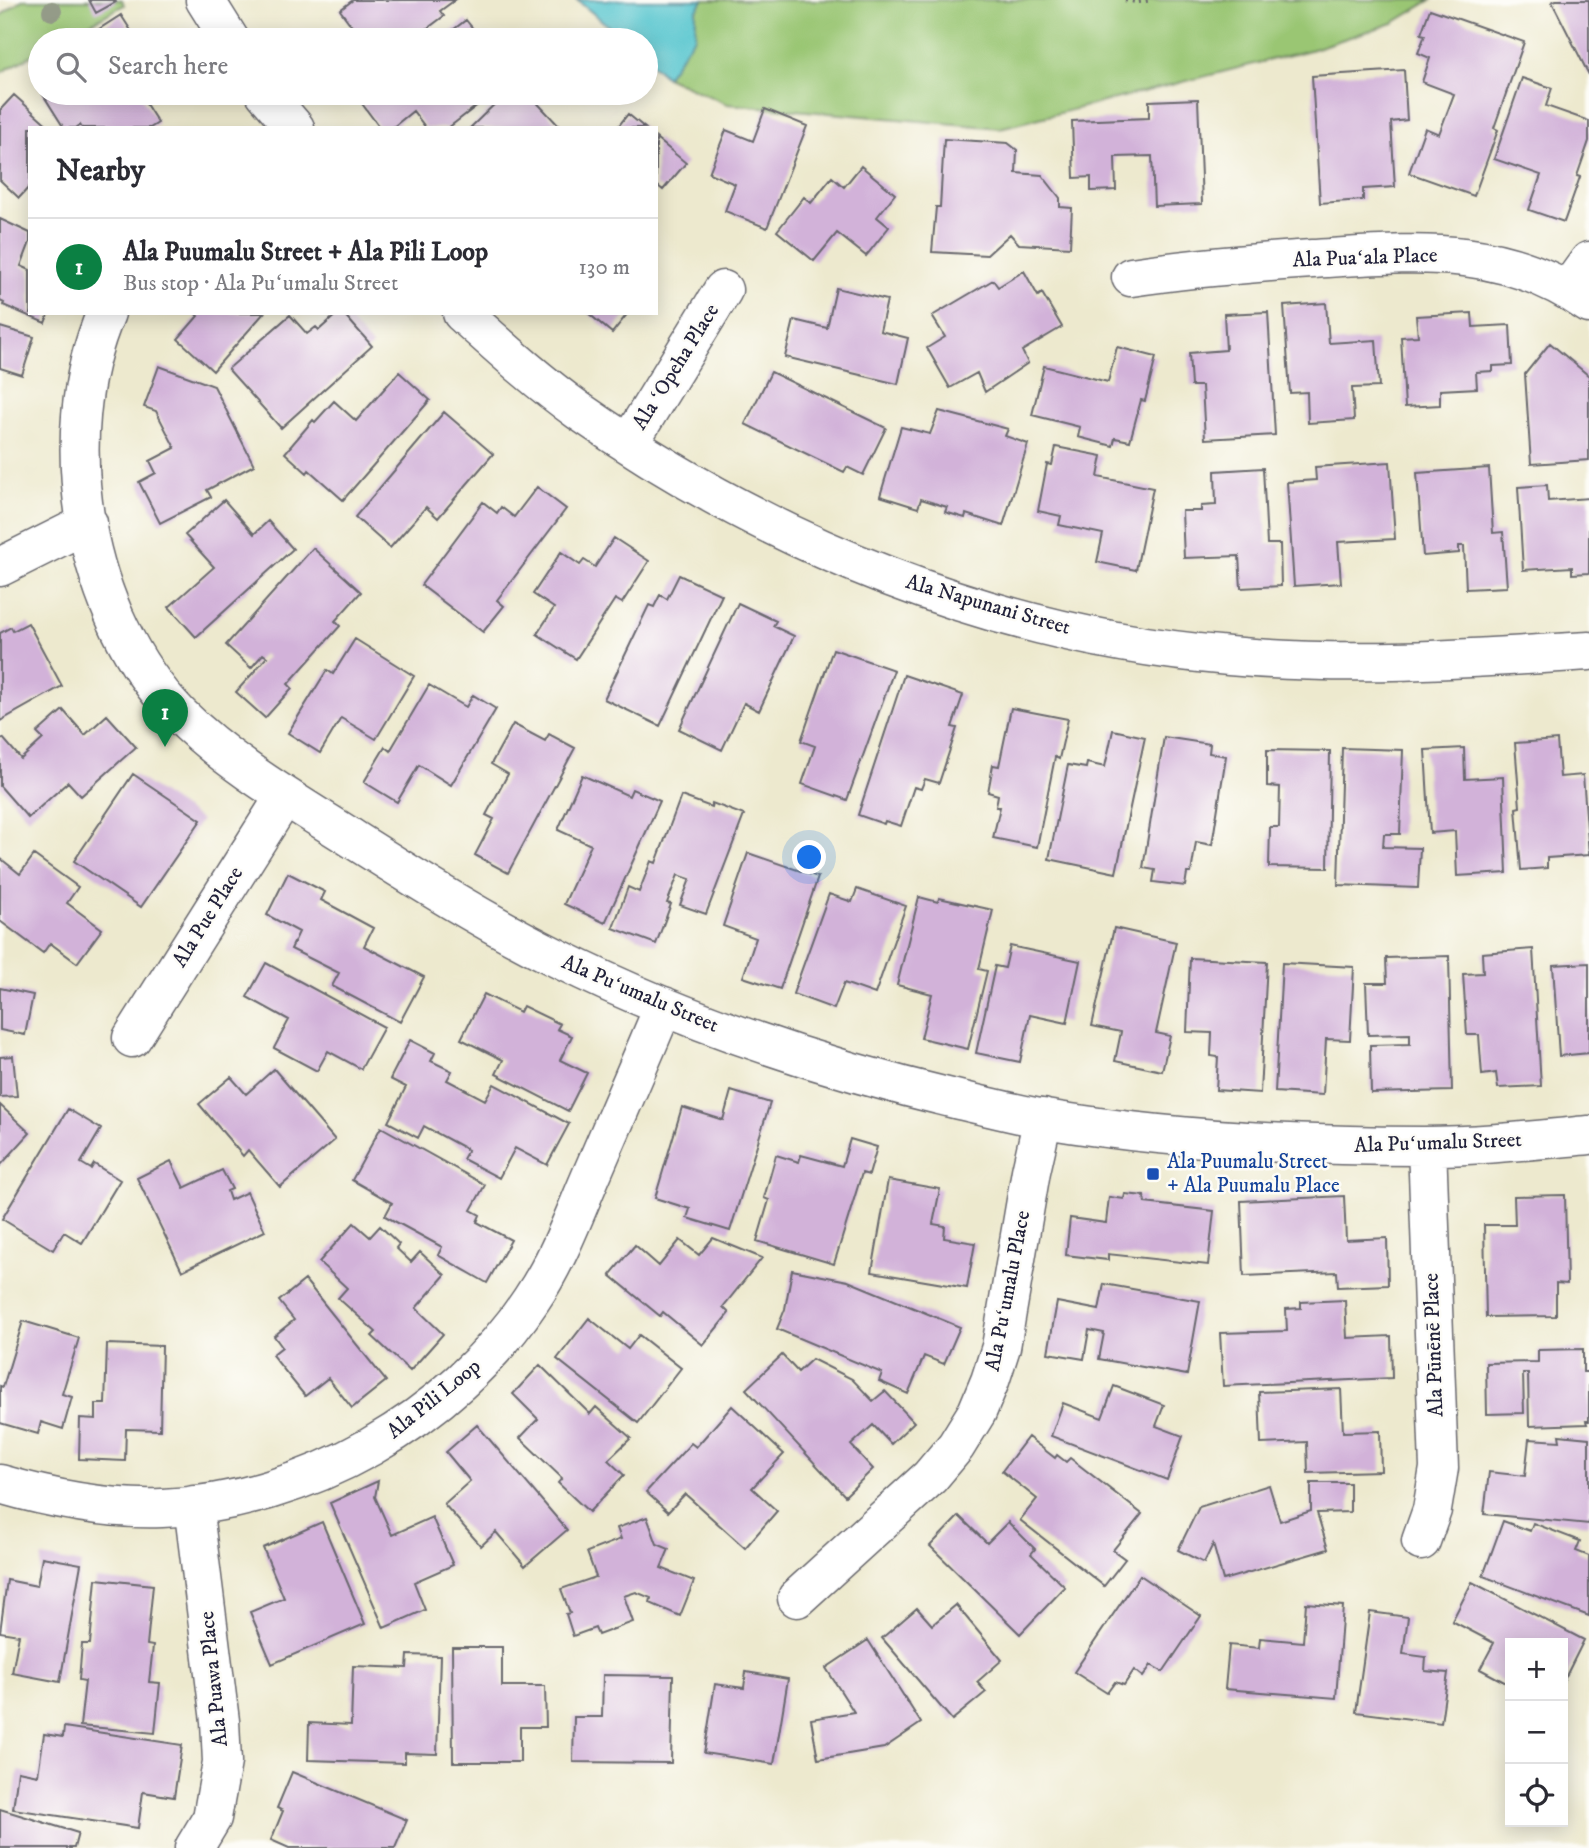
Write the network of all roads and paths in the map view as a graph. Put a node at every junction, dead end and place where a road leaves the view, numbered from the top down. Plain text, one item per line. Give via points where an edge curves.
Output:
1 (205, 0) edge
2 (1125, 0) edge
3 (1151, 0) edge
4 (222, 28) edge
5 (1131, 277) dead end
6 (1582, 285) edge
7 (723, 290) dead end
8 (105, 315) edge
9 (464, 315) edge
10 (629, 443) junction
11 (88, 523) junction
12 (0, 567) edge
13 (1589, 651) edge
14 (285, 796) junction
15 (664, 1006) junction
16 (132, 1038) dead end
17 (1043, 1118) junction
18 (1589, 1135) edge
19 (1427, 1146) junction
20 (0, 1485) edge
21 (193, 1505) junction
22 (1421, 1541) dead end
23 (797, 1598) dead end
24 (194, 1848) edge

1 - 4 street
2 - 3 path
5 - 6 street, Ala Puaʻala Place via 1234,264 1413,253 1500,262
7 - 10 street, Ala ʻOpeha Place
8 - 11 street, Ala Puʻumalu Street via 80,406 79,482
9 - 10 street, Ala Napunani Street via 527,371
10 - 13 street, Ala Napunani Street via 695,485 830,553 978,607 1061,628 1143,645 1299,661 1390,663
11 - 12 street
11 - 14 street, Ala Puʻumalu Street via 111,610 153,680 177,711 211,742
14 - 15 street, Ala Puʻumalu Street via 505,931
14 - 16 street, Ala Pue Place
15 - 17 street, Ala Puʻumalu Street via 843,1071
15 - 21 street, Ala Pili Loop via 557,1255 504,1338 432,1406 391,1436 307,1476
17 - 19 street, Ala Puʻumalu Street via 1237,1142
17 - 23 street, Ala Puʻumalu Place via 1001,1347 977,1412 930,1477
18 - 19 street, Ala Puʻumalu Street
19 - 22 street, Ala Pūnēnē Place via 1438,1468 1432,1510
20 - 21 street, Ala Pili Loop via 81,1503 160,1508
21 - 24 street, Ala Puawa Place via 222,1762 212,1818

